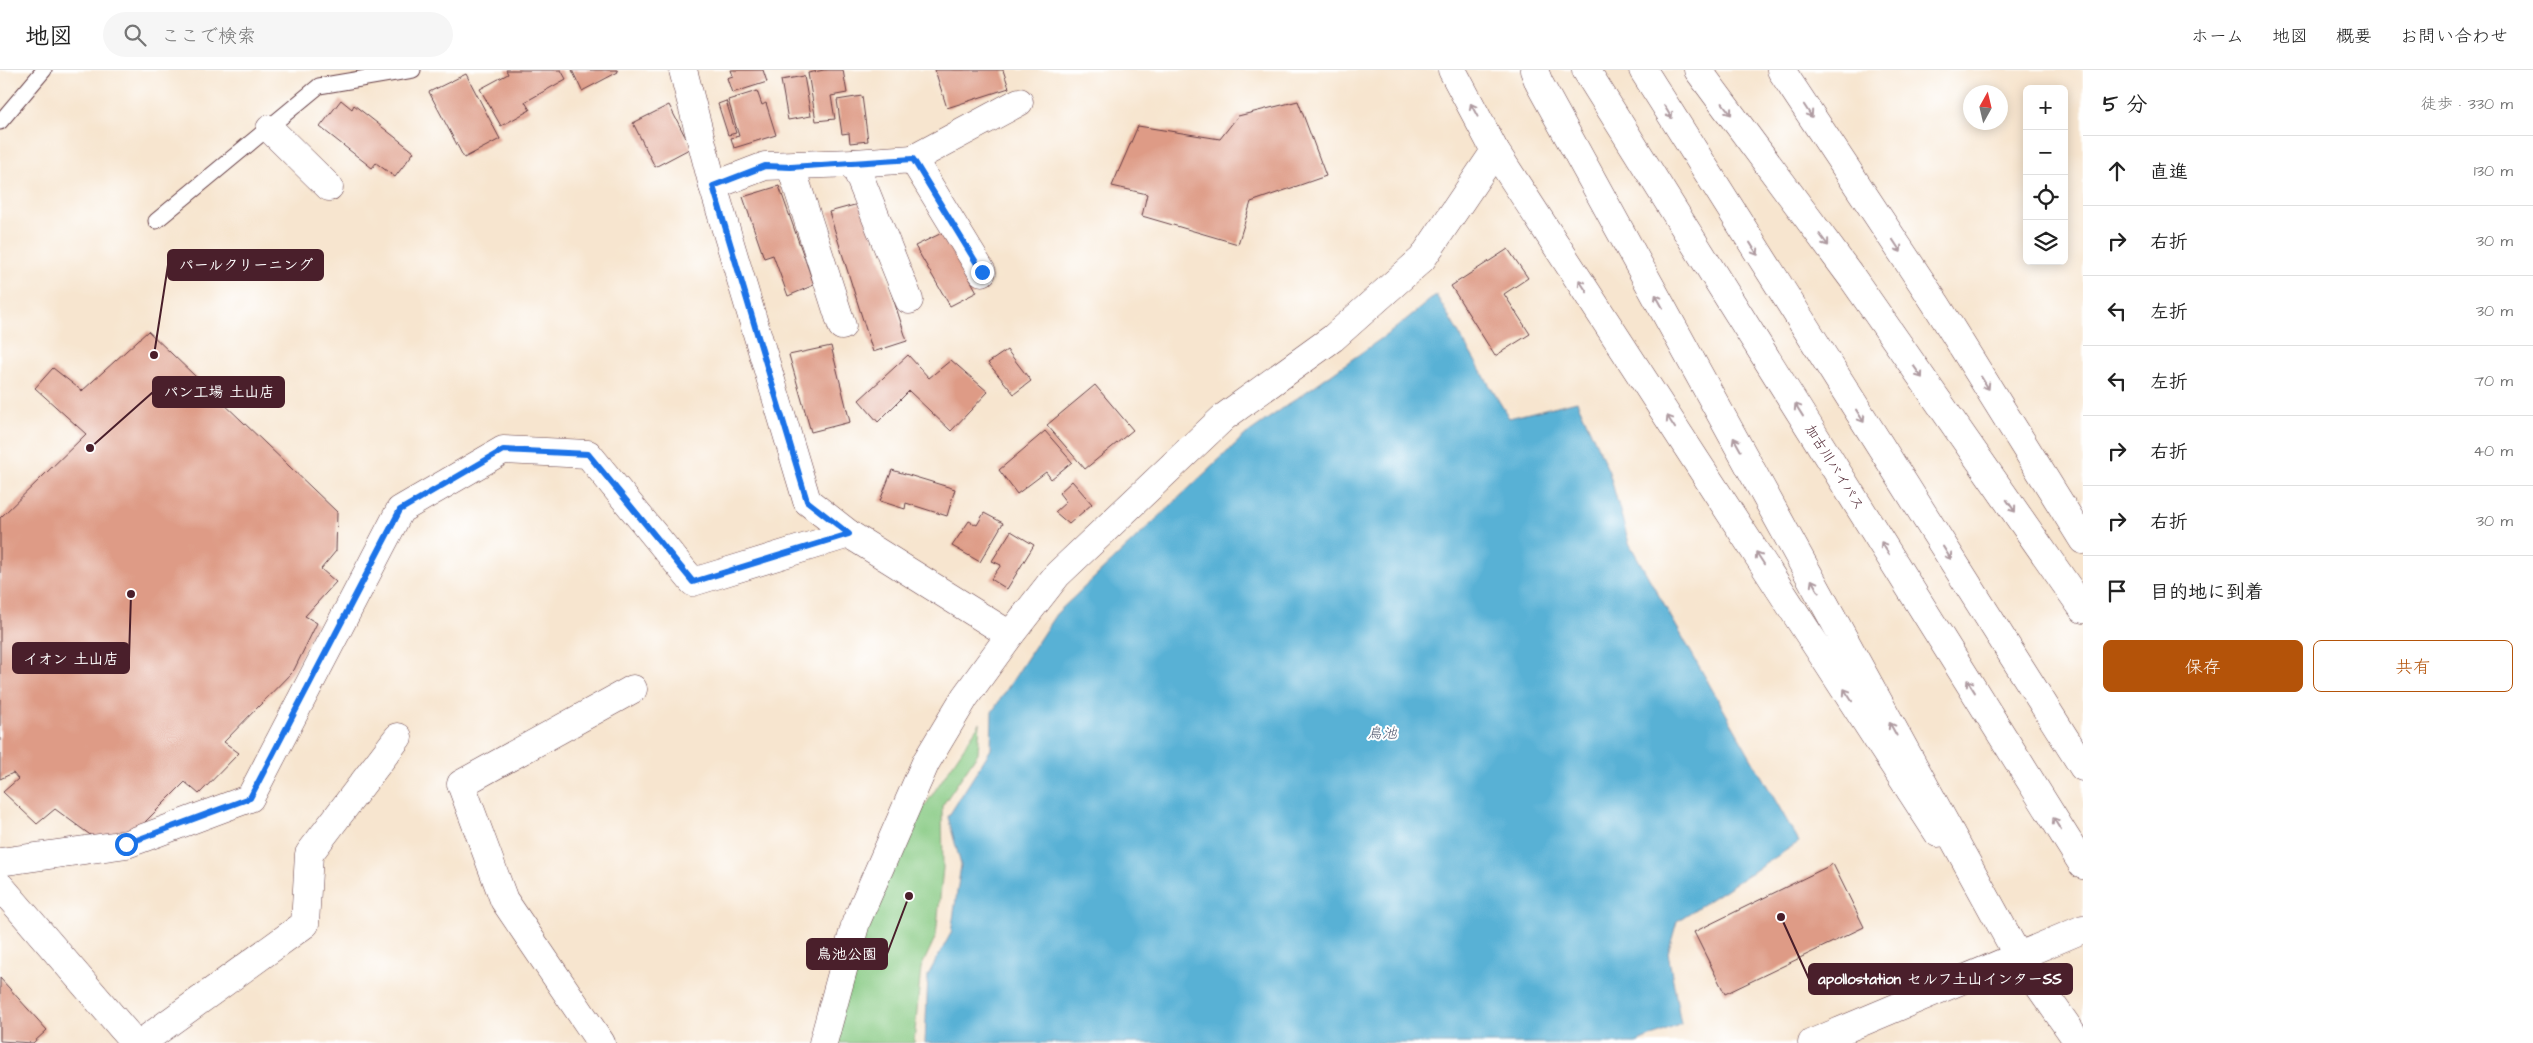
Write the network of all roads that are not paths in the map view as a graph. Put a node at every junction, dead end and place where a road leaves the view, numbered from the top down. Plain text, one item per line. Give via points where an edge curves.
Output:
1 (44, 70) edge
2 (413, 70) edge
3 (683, 70) edge
4 (1452, 70) edge
5 (1534, 70) edge
6 (1586, 70) edge
7 (1643, 70) edge
8 (1698, 70) edge
9 (1781, 70) edge
10 (1019, 102) dead end
11 (0, 122) edge
12 (270, 129) junction
13 (1495, 151) junction
14 (913, 159) junction
15 (854, 163) junction
16 (791, 167) junction
17 (713, 186) junction
18 (329, 187) dead end
19 (156, 221) dead end
20 (982, 272) dead end
21 (909, 300) dead end
22 (842, 326) dead end
23 (849, 534) junction
24 (2083, 540) edge
25 (2083, 610) edge
26 (1010, 635) junction
27 (633, 689) dead end
28 (398, 737) dead end
29 (2083, 767) edge
30 (0, 862) edge
31 (2083, 865) edge
32 (0, 886) edge
33 (2083, 929) edge
34 (2018, 956) junction
35 (135, 1043) edge
36 (141, 1043) edge
37 (601, 1043) edge
38 (823, 1043) edge
39 (1812, 1043) edge
40 (2079, 1043) edge

1 - 11 lane
2 - 12 lane via 319,86
3 - 17 main road
13 -> 4 main road
34 -> 5 main road
31 -> 6 main road, 加古川バイパス
7 -> 29 main road
8 -> 25 main road via 1853,279
9 -> 24 main road via 1936,304
10 - 14 main road
12 - 18 main road
12 - 19 lane
13 - 26 main road via 1422,259 1333,338 1224,417 1057,575
34 -> 13 main road
14 - 15 main road
14 - 20 main road
15 - 16 main road
15 - 21 main road
16 - 17 main road via 765,166
16 - 22 main road
17 - 23 main road via 807,501
23 - 26 main road
23 - 30 main road via 693,582 588,454 503,450 400,510 250,798 126,844
26 - 38 main road via 965,697 926,762 856,922
27 - 37 main road via 462,784 504,900
28 - 36 main road via 309,854 305,924
32 - 35 main road
33 - 34 main road
34 - 39 main road
34 - 40 main road

